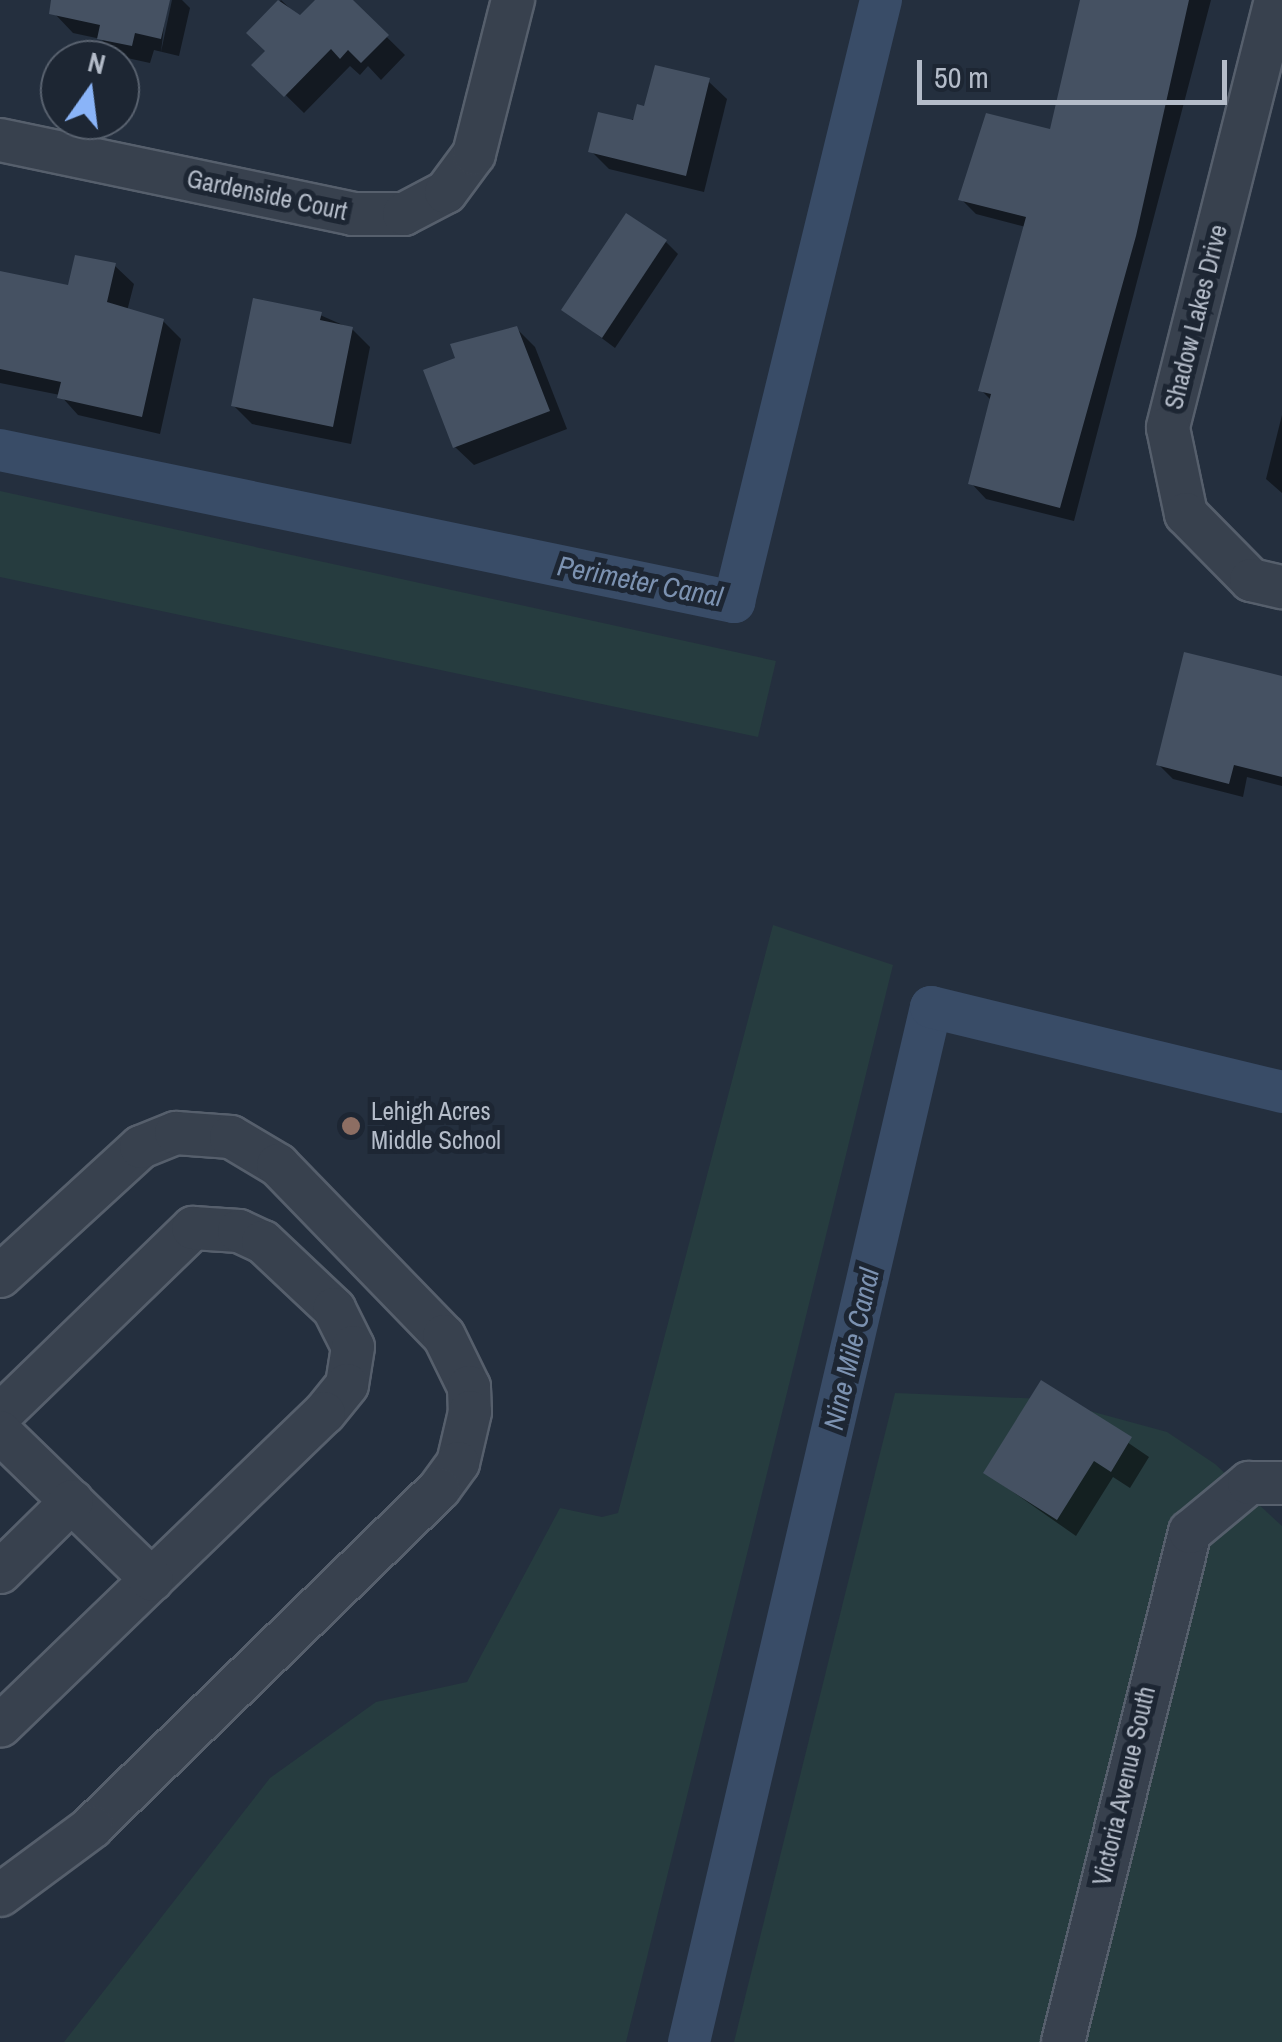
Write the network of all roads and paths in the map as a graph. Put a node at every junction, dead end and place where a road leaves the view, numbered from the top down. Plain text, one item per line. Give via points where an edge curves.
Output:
1 (514, 0) edge
2 (1276, 0) edge
3 (0, 140) edge
4 (1282, 587) edge
5 (0, 1276) edge
6 (0, 1416) edge
7 (0, 1432) edge
8 (1282, 1483) edge
9 (72, 1501) junction
10 (0, 1572) edge
11 (152, 1580) junction
12 (0, 1726) edge
13 (0, 1895) edge
14 (1063, 2042) edge

1 - 3 street, Gardenside Court via 474,154 446,192 404,214 353,214
2 - 4 street, Shadow Lakes Drive via 1168,428 1186,514 1251,580
5 - 13 street via 140,1146 176,1133 231,1137 278,1164 444,1336 469,1388 470,1412 458,1464 439,1489 92,1827
6 - 11 street via 193,1228 226,1229 263,1242 334,1309 353,1347 346,1384
7 - 9 street
8 - 14 street, Victoria Avenue South via 1249,1483 1190,1532
9 - 10 street
9 - 11 street
11 - 12 street

